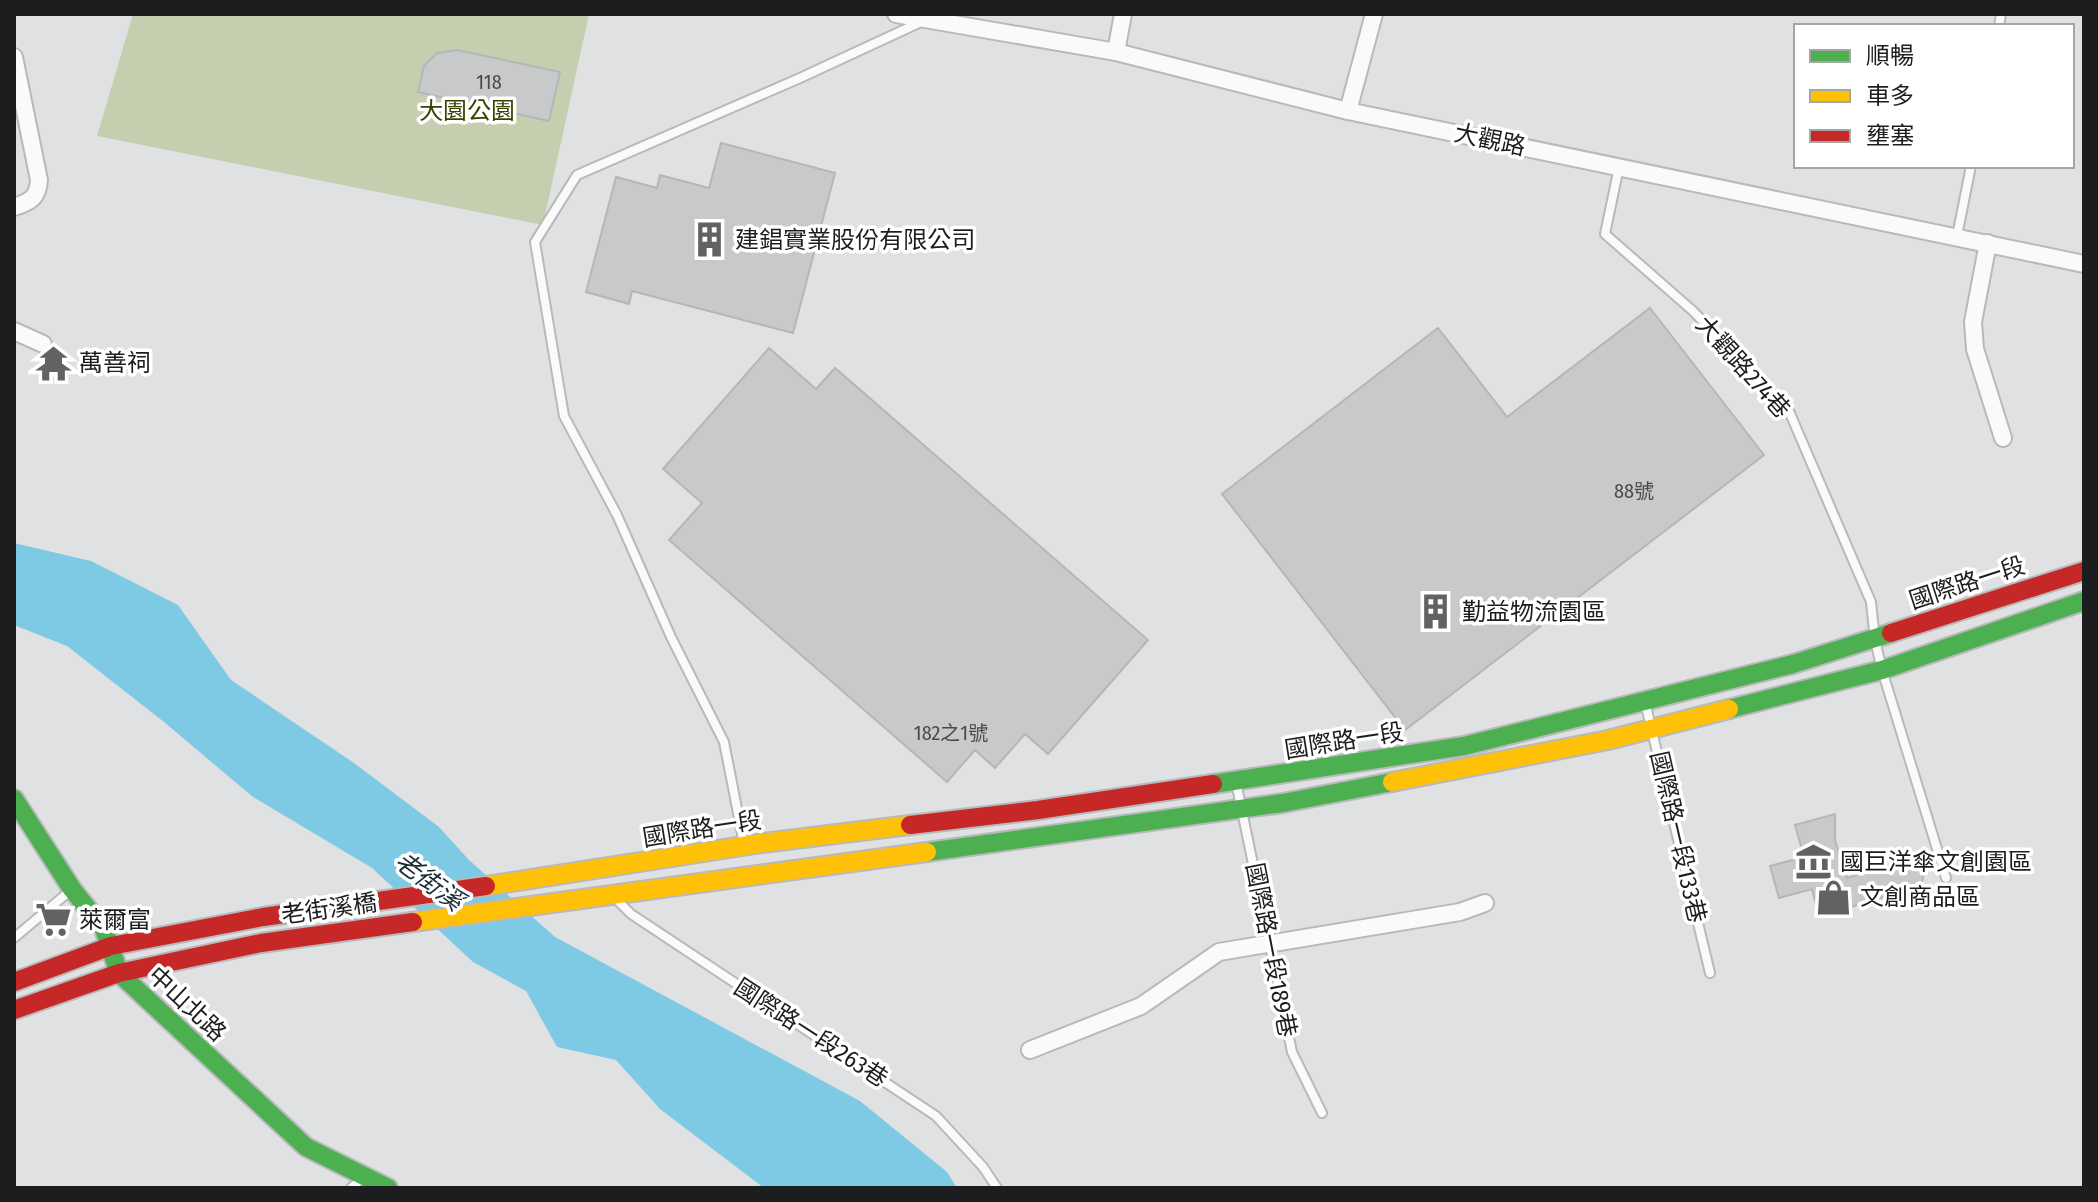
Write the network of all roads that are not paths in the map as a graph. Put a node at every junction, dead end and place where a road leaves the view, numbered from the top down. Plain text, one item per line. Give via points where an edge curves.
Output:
1 (896, 14) edge
2 (1123, 14) edge
3 (1374, 14) edge
4 (928, 19) junction
5 (1116, 52) junction
6 (14, 57) edge
7 (1348, 111) junction
8 (1619, 167) junction
9 (1971, 168) edge
10 (14, 207) edge
11 (1957, 236) junction
12 (1988, 243) junction
13 (2084, 264) edge
14 (14, 331) edge
15 (43, 344) dead end
16 (2003, 438) dead end
17 (2083, 576) edge
18 (2084, 601) edge
19 (1875, 640) junction
20 (1882, 670) junction
21 (1645, 702) junction
22 (1652, 729) junction
23 (1235, 781) junction
24 (14, 799) edge
25 (1243, 808) junction
26 (745, 846) junction
27 (592, 871) joint
28 (1946, 878) dead end
29 (72, 889) junction
30 (602, 895) junction
31 (1485, 903) dead end
32 (14, 938) edge
33 (1270, 944) junction
34 (111, 946) junction
35 (119, 973) junction
36 (1710, 973) dead end
37 (14, 982) edge
38 (14, 1010) edge
39 (1030, 1050) dead end
40 (1322, 1113) dead end
41 (358, 1183) edge
42 (388, 1188) edge
43 (997, 1188) edge

1 - 4 street, 大觀路
2 - 5 street
3 - 7 street
4 - 5 street, 大觀路
4 - 26 lane via 577,175 535,242 564,416 724,742
5 - 7 street, 大觀路
6 - 10 street via 39,180 39,191 30,202
7 - 8 street, 大觀路
8 - 11 street, 大觀路
8 - 19 lane, 大觀路274巷 via 1605,234 1693,311 1789,411 1871,602
9 - 11 lane
11 - 12 street, 大觀路
12 - 13 street, 大觀路
12 - 16 street via 1973,322 1975,349
14 - 15 street
17 - 19 main road, 國際路一段
18 - 20 main road, 國際路一段
19 - 20 lane
19 - 21 main road, 國際路一段
20 - 22 main road, 國際路一段
20 - 28 lane
21 - 22 lane, 國際路一段133巷
21 - 23 main road, 國際路一段 via 1464,746
22 - 25 main road, 國際路一段
22 - 36 lane, 國際路一段133巷
23 - 25 lane, 國際路一段189巷
23 - 26 main road, 國際路一段
24 - 29 main road, 中山北路
25 - 30 main road, 國際路一段
25 - 33 lane, 國際路一段189巷
26 - 27 main road, 國際路一段
27 - 34 main road, 老街溪橋 via 263,917
29 - 32 lane
29 - 34 main road, 中山北路
30 - 35 main road, 老街溪橋 via 261,943
30 - 43 lane, 國際路一段263巷 via 936,1116
31 - 33 street via 1460,912
33 - 39 street via 1219,952 1141,1006
33 - 40 lane, 國際路一段189巷 via 1292,1052
34 - 35 main road, 中山北路
34 - 37 main road
35 - 38 main road
35 - 41 main road, 中山北路 via 306,1147
41 - 42 main road, 中山北路

